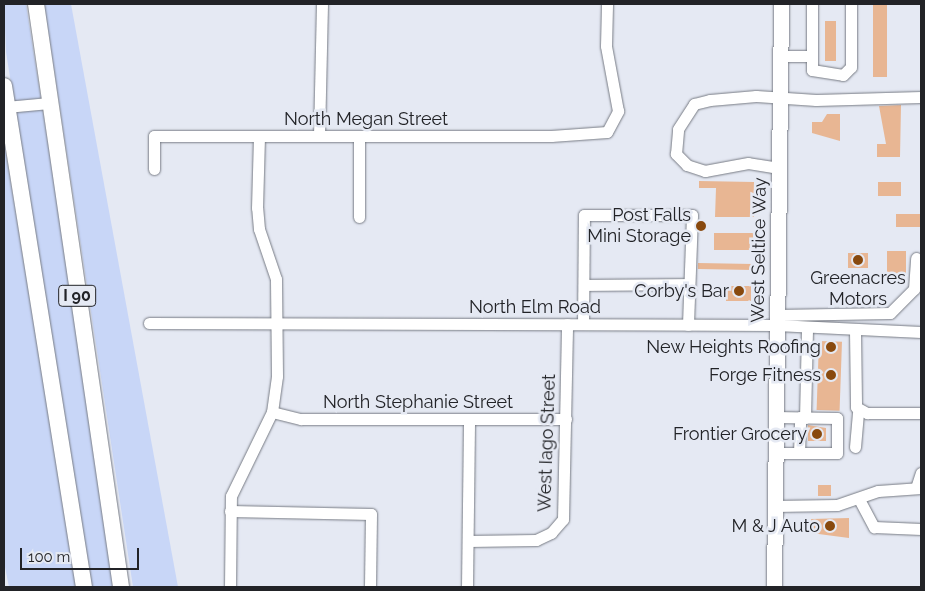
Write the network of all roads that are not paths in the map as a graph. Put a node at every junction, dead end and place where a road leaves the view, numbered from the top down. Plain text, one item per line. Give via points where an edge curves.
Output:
1 (36, 4) edge
2 (322, 4) edge
3 (607, 4) edge
4 (781, 4) edge
5 (812, 4) edge
6 (851, 4) edge
7 (780, 56) junction
8 (812, 56) junction
9 (4, 86) edge
10 (780, 96) junction
11 (921, 97) edge
12 (49, 102) junction
13 (6, 107) junction
14 (259, 136) junction
15 (319, 136) junction
16 (359, 136) junction
17 (779, 168) junction
18 (154, 169) dead end
19 (358, 216) dead end
20 (916, 258) dead end
21 (689, 284) junction
22 (584, 285) junction
23 (777, 320) junction
24 (149, 323) dead end
25 (277, 323) junction
26 (567, 324) junction
27 (583, 324) junction
28 (688, 325) junction
29 (807, 328) junction
30 (856, 331) junction
31 (921, 332) edge
32 (858, 409) junction
33 (272, 412) junction
34 (921, 414) edge
35 (775, 417) junction
36 (802, 418) junction
37 (469, 419) junction
38 (566, 419) junction
39 (855, 447) dead end
40 (775, 453) junction
41 (799, 453) junction
42 (921, 474) edge
43 (919, 488) edge
44 (860, 501) junction
45 (774, 506) junction
46 (230, 511) junction
47 (921, 529) edge
48 (468, 541) junction
49 (84, 587) edge
50 (122, 587) edge
51 (230, 587) edge
52 (370, 587) edge
53 (467, 587) edge
54 (774, 587) edge

1 - 12 highway, I 90
2 - 15 street
3 - 16 street, North Megan Street via 606,46 618,111 610,130 587,136
4 - 7 main road, West Seltice Way
5 - 8 street
6 - 8 street via 849,72 813,72
7 - 8 street
7 - 10 main road, West Seltice Way
9 - 13 highway, I 90
10 - 11 street via 816,100
10 - 17 main road, West Seltice Way
10 - 17 street via 694,104 678,129 676,154 687,165 705,171 748,163
12 - 13 street
12 - 50 highway, I 90
13 - 49 highway, I 90
14 - 15 street, North Megan Street
14 - 18 street, North Megan Street via 154,136
14 - 25 street via 259,229 276,279
15 - 16 street, North Megan Street
16 - 19 street
17 - 23 main road, West Seltice Way
20 - 23 street via 914,288 890,313
21 - 22 street
21 - 22 street via 692,215 584,215
21 - 28 street
22 - 27 street
23 - 28 street, North Elm Road
23 - 29 street, North Elm Road
23 - 35 main road, West Seltice Way
24 - 25 street, North Elm Road
25 - 26 street, North Elm Road
25 - 33 street
26 - 27 street, North Elm Road
26 - 38 street, West Iago Street
27 - 28 street, North Elm Road
29 - 30 street, North Elm Road
29 - 36 street
30 - 31 street, North Elm Road
30 - 32 street via 853,398
32 - 34 street
32 - 39 street
33 - 37 street, North Stephanie Street via 301,419
33 - 46 street via 238,474
35 - 36 street
35 - 40 main road, West Seltice Way
36 - 41 street
36 - 41 street via 837,418 836,453
37 - 38 street, North Stephanie Street
37 - 48 street
38 - 48 street, West Iago Street via 565,511 558,527 536,540
40 - 41 street
40 - 45 main road, West Seltice Way
42 - 43 street
43 - 44 street via 878,491
44 - 45 street
44 - 47 street via 874,527
45 - 54 main road, West Seltice Way
46 - 51 street
46 - 52 street via 371,514
48 - 53 street

